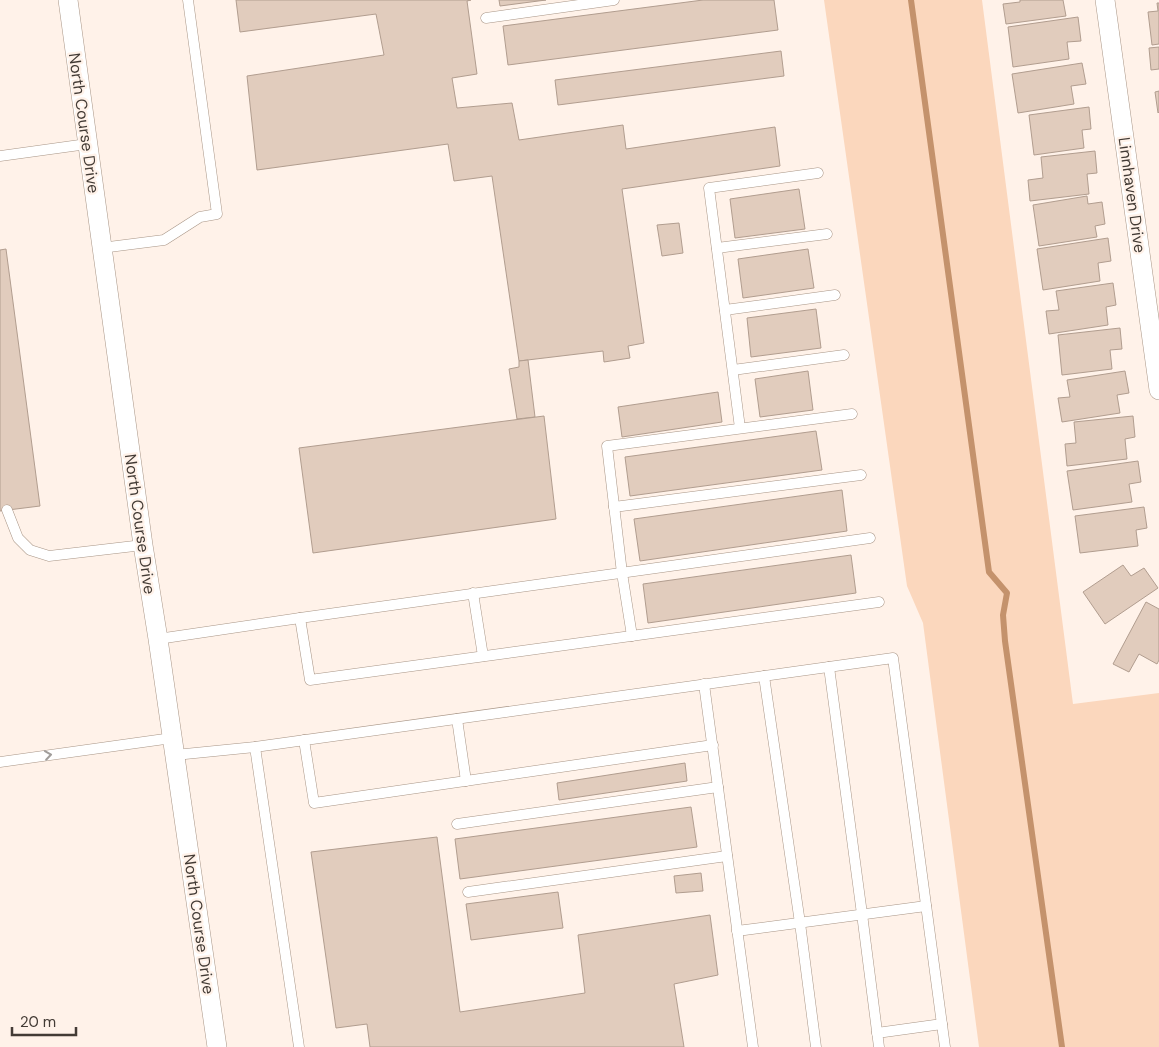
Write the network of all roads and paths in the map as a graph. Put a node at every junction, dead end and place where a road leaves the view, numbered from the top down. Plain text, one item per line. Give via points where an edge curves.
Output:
1 (68, 0) edge
2 (188, 0) edge
3 (614, 0) edge
4 (1105, 0) edge
5 (486, 18) dead end
6 (87, 144) junction
7 (0, 156) edge
8 (818, 173) dead end
9 (827, 234) dead end
10 (102, 248) junction
11 (717, 248) junction
12 (836, 295) dead end
13 (725, 310) junction
14 (844, 355) dead end
15 (733, 370) junction
16 (1159, 390) edge
17 (852, 414) dead end
18 (740, 428) junction
19 (861, 475) dead end
20 (614, 507) junction
21 (7, 510) dead end
22 (870, 538) dead end
23 (143, 545) junction
24 (622, 573) junction
25 (473, 594) junction
26 (879, 602) dead end
27 (300, 618) junction
28 (632, 636) junction
29 (158, 639) junction
30 (483, 656) junction
31 (829, 667) junction
32 (764, 676) junction
33 (704, 684) junction
34 (457, 719) junction
35 (304, 740) junction
36 (713, 745) junction
37 (173, 746) junction
38 (255, 747) junction
39 (0, 762) edge
40 (466, 781) junction
41 (718, 788) junction
42 (457, 824) dead end
43 (727, 856) junction
44 (468, 892) dead end
45 (926, 906) junction
46 (862, 914) junction
47 (800, 923) junction
48 (737, 931) junction
49 (942, 1024) junction
50 (877, 1033) junction
51 (217, 1047) edge
52 (299, 1047) edge
53 (753, 1047) edge
54 (816, 1047) edge
55 (879, 1047) edge
56 (945, 1047) edge

1 - 6 street, North Course Drive
2 - 10 lane via 217,214 200,217 164,240
3 - 5 lane
4 - 16 street, Linnhaven Drive
6 - 7 lane
6 - 10 street, North Course Drive
8 - 11 lane via 709,188
9 - 11 lane
10 - 23 street, North Course Drive
11 - 13 lane
12 - 13 lane
13 - 15 lane
14 - 15 lane
15 - 18 lane
17 - 18 lane
18 - 20 lane via 607,446
19 - 20 lane
20 - 24 lane
21 - 23 lane via 18,538 30,550 49,556
22 - 24 lane
23 - 29 street, North Course Drive
24 - 25 lane
24 - 28 lane
25 - 27 lane
25 - 30 lane
26 - 28 lane
27 - 29 lane
27 - 30 lane via 310,680
28 - 30 lane
29 - 37 street, North Course Drive
31 - 32 lane
31 - 45 lane via 893,658
31 - 46 lane
32 - 33 lane
32 - 47 lane
33 - 34 lane
33 - 36 lane
34 - 35 lane
34 - 40 lane
35 - 38 lane
35 - 40 lane via 314,803
36 - 40 lane
36 - 41 lane
37 - 38 lane
39 -> 37 lane
37 - 51 street, North Course Drive
38 - 52 lane
41 - 42 lane
41 - 43 lane
43 - 44 lane
43 - 48 lane
45 - 46 lane
45 - 49 lane
46 - 47 lane
46 - 50 lane
47 - 48 lane
47 - 54 lane
48 - 53 lane
49 - 50 lane
49 - 56 lane
50 - 55 lane

